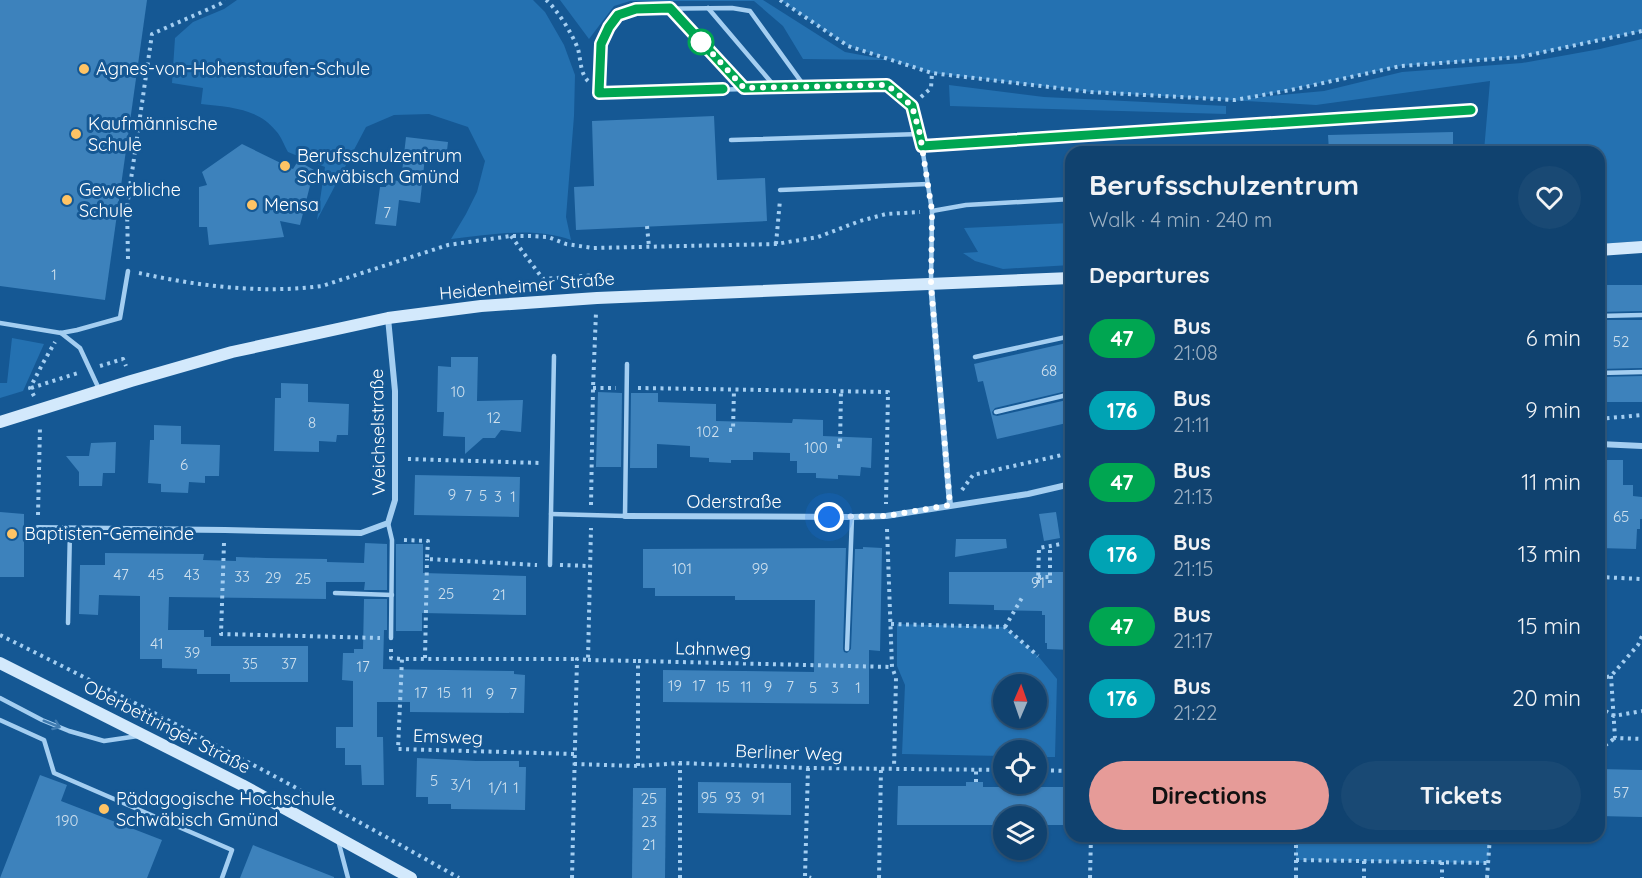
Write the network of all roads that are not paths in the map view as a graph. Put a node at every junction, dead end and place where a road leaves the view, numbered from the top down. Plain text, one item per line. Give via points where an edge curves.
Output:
1 (670, 8) junction
2 (708, 8) junction
3 (805, 87) junction
4 (744, 88) junction
5 (776, 88) junction
6 (1471, 110) dead end
7 (920, 134) junction
8 (731, 140) dead end
9 (922, 146) junction
10 (928, 184) junction
11 (780, 190) road end
12 (1065, 199) edge
13 (932, 211) junction
14 (1642, 247) edge
15 (1605, 250) edge
16 (128, 271) road end
17 (1065, 278) edge
18 (931, 285) junction
19 (1642, 315) edge
20 (1605, 316) edge
21 (388, 318) junction
22 (0, 323) edge
23 (61, 333) junction
24 (1065, 337) edge
25 (554, 356) dead end
26 (975, 357) dead end
27 (627, 364) dead end
28 (1642, 372) edge
29 (1605, 373) edge
30 (100, 391) junction
31 (1065, 395) edge
32 (996, 412) dead end
33 (0, 422) edge
34 (1605, 444) edge
35 (1642, 446) edge
36 (1065, 485) edge
37 (950, 505) junction
38 (551, 514) junction
39 (625, 516) junction
40 (852, 518) junction
41 (388, 523) junction
42 (38, 528) road end
43 (70, 529) junction
44 (550, 565) road end
45 (335, 593) dead end
46 (392, 595) junction
47 (68, 623) dead end
48 (392, 638) road end
49 (847, 649) dead end
50 (0, 663) edge
51 (0, 698) edge
52 (0, 720) edge
53 (143, 735) junction
54 (337, 837) junction
55 (222, 878) edge
56 (348, 878) edge
57 (411, 878) edge

1 - 2 lane
1 - 4 lane
1 - 4 lane via 636,9 618,15 601,44 599,93
2 - 3 lane via 750,11
2 - 5 lane
3 - 5 lane
3 - 7 lane via 887,85 912,106
4 - 5 lane
6 - 9 lane
7 - 8 lane
7 - 9 lane
9 - 10 lane
10 - 11 lane
10 - 13 lane
12 - 13 lane
13 - 18 lane
14 - 15 street
16 - 23 lane via 120,318
17 - 18 street, Heidenheimer Straße
18 - 21 street, Heidenheimer Straße via 597,298 481,306
18 - 37 street
19 - 20 lane
21 - 30 street, Heidenheimer Straße via 232,352
21 - 41 street, Weichselstraße via 395,391 395,500
22 - 23 lane
23 - 30 lane via 80,348
24 - 26 lane
25 - 38 lane
27 - 39 lane
28 - 29 lane
30 - 33 street, Heidenheimer Straße
31 - 32 lane
34 - 35 street
36 - 37 street, Oderstraße
37 - 40 street, Oderstraße
38 - 39 lane
38 - 44 lane
39 - 40 street, Oderstraße
40 - 49 lane
41 - 43 street via 361,534
41 - 46 lane via 392,540
42 - 43 street
43 - 47 lane
45 - 46 lane
46 - 48 lane
50 - 53 street, Oberbettringer Straße
51 -> 53 lane via 42,720 104,741
52 - 55 lane via 44,740 54,773 232,850
53 - 54 street, Oberbettringer Straße
54 - 56 lane
54 - 57 street, Oberbettringer Straße

